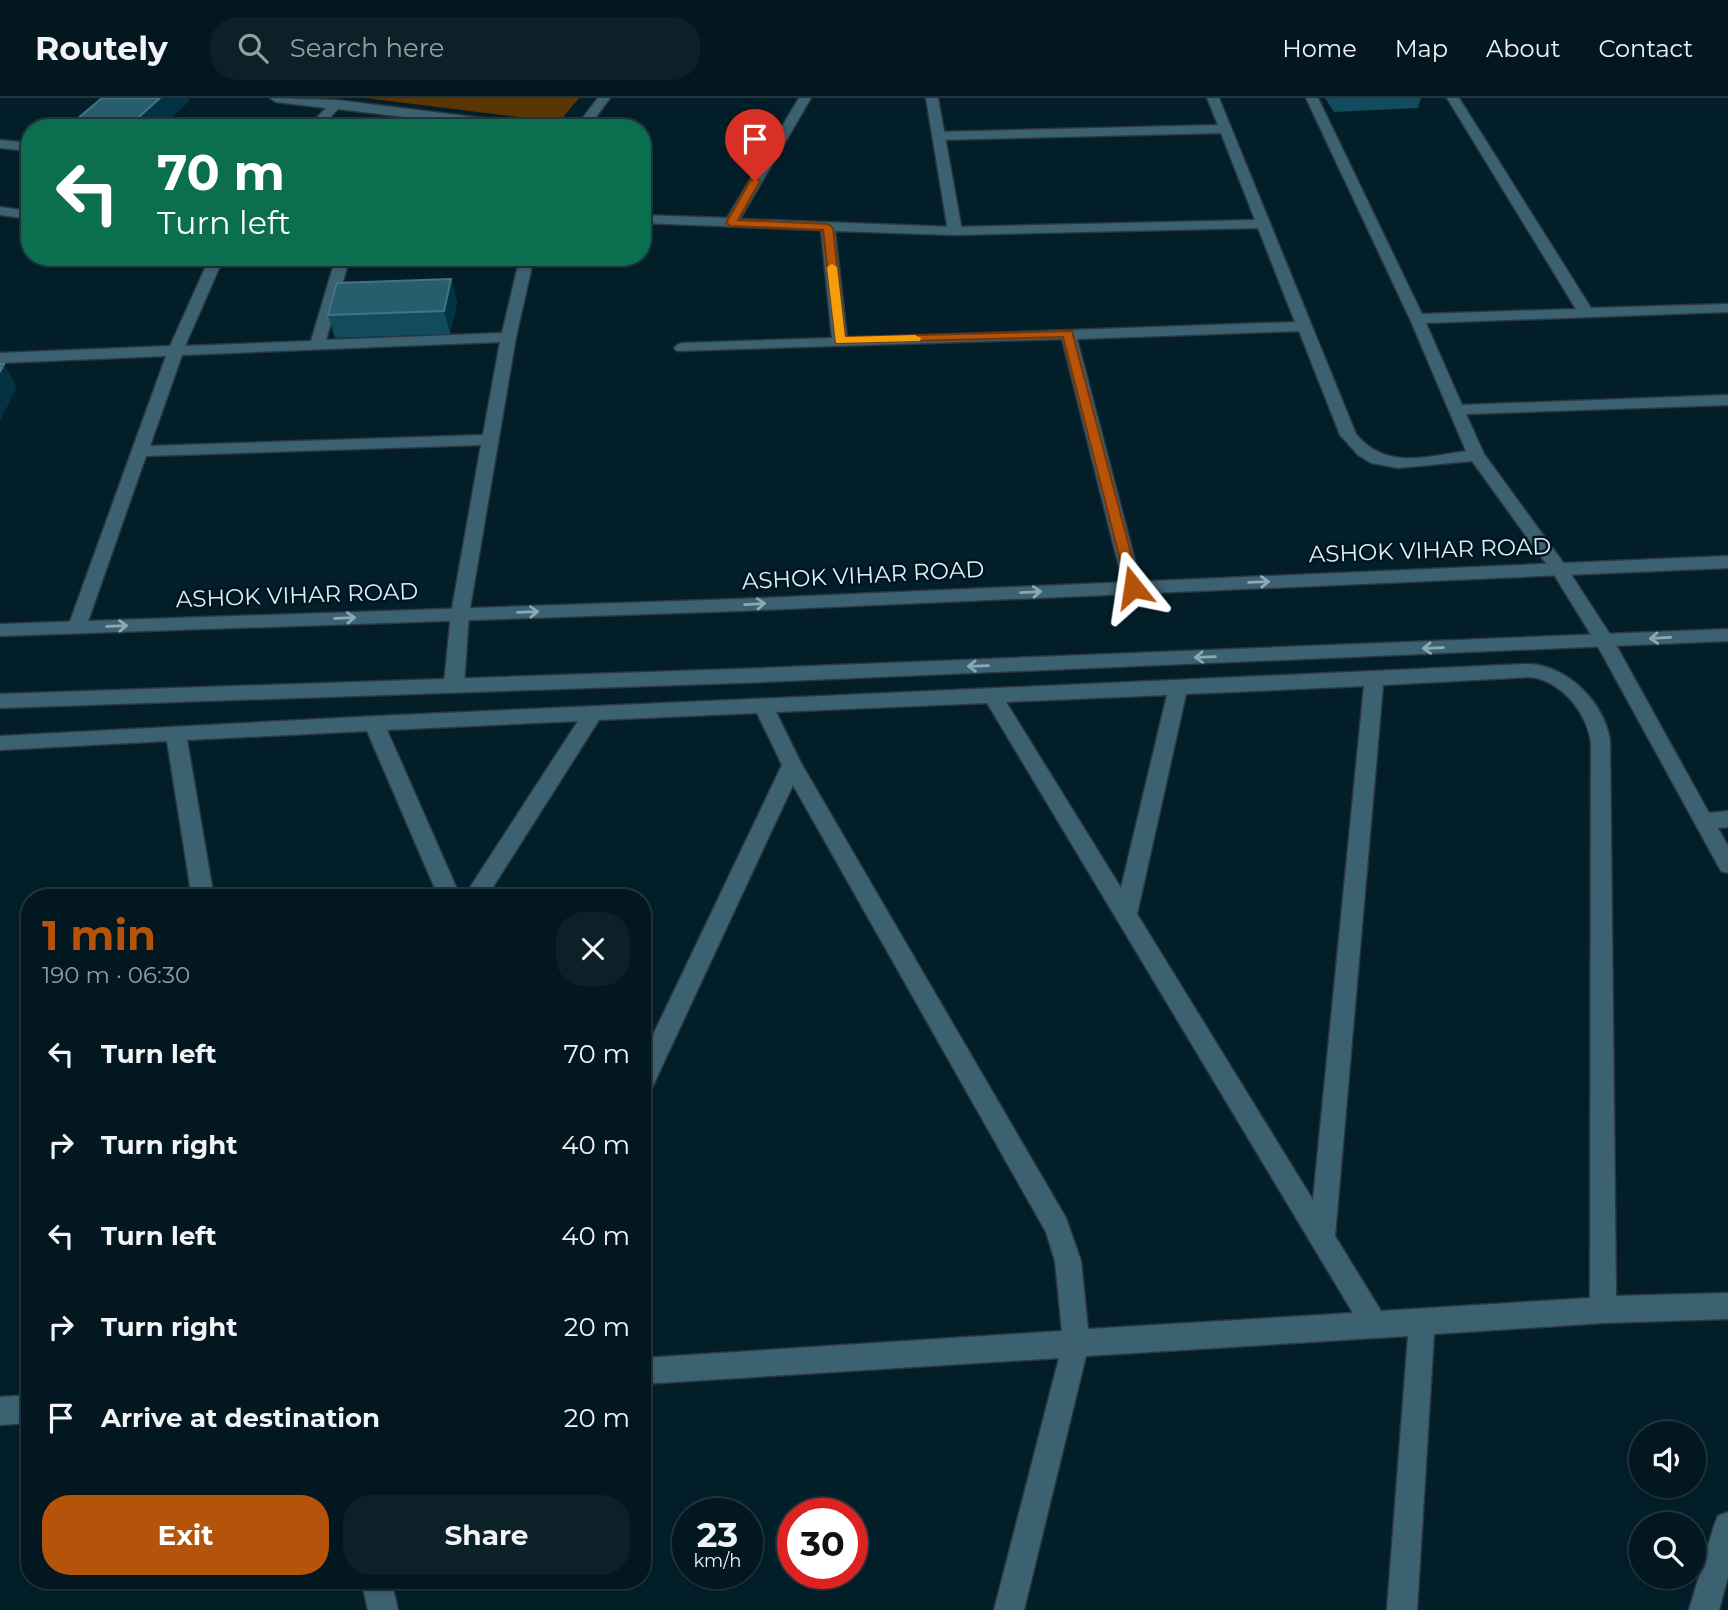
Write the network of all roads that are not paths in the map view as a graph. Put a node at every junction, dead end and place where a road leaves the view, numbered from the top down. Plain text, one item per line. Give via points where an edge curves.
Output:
1 (276, 98) edge
2 (604, 98) edge
3 (805, 98) edge
4 (932, 98) edge
5 (1213, 98) edge
6 (1312, 98) edge
7 (1453, 98) edge
8 (336, 104) junction
9 (322, 119) edge
10 (458, 119) edge
11 (588, 119) edge
12 (1226, 129) junction
13 (938, 136) junction
14 (0, 144) edge
15 (21, 146) edge
16 (0, 211) edge
17 (21, 214) edge
18 (651, 219) edge
19 (731, 223) junction
20 (1264, 224) junction
21 (828, 228) junction
22 (955, 231) junction
23 (213, 266) edge
24 (340, 266) edge
25 (525, 266) edge
26 (1728, 308) edge
27 (1587, 314) junction
28 (1417, 318) junction
29 (1306, 326) junction
30 (1068, 333) junction
31 (508, 337) junction
32 (840, 341) junction
33 (317, 345) junction
34 (682, 348) dead end
35 (176, 350) junction
36 (0, 358) edge
37 (1728, 400) edge
38 (1456, 410) junction
39 (490, 440) junction
40 (140, 451) junction
41 (1476, 455) junction
42 (1728, 562) edge
43 (1559, 569) junction
44 (1133, 587) junction
45 (460, 614) junction
46 (77, 627) junction
47 (0, 630) edge
48 (1728, 635) edge
49 (1604, 641) junction
50 (1374, 679) junction
51 (454, 684) junction
52 (1178, 688) junction
53 (994, 698) junction
54 (0, 701) edge
55 (763, 706) junction
56 (593, 713) junction
57 (374, 723) junction
58 (176, 733) junction
59 (0, 743) edge
60 (792, 765) junction
61 (1728, 819) edge
62 (1706, 821) junction
63 (1728, 865) edge
64 (202, 889) edge
65 (446, 889) edge
66 (480, 889) edge
67 (1125, 917) junction
68 (651, 1065) edge
69 (1322, 1241) junction
70 (1728, 1306) edge
71 (1603, 1310) junction
72 (1422, 1322) junction
73 (1375, 1325) junction
74 (1076, 1344) junction
75 (651, 1370) edge
76 (21, 1410) edge
77 (0, 1411) edge
78 (1728, 1526) edge
79 (378, 1589) edge
80 (383, 1610) edge
81 (1009, 1610) edge
82 (1402, 1610) edge
83 (1704, 1610) edge

1 - 8 street
2 - 11 street
3 - 19 street
4 - 13 street
5 - 12 street
6 - 28 street
7 - 27 street
8 - 9 street
8 - 10 street
12 - 13 street
12 - 20 street
13 - 22 street
14 - 15 street
16 - 17 street
18 - 19 street
19 - 21 street
20 - 22 street
20 - 29 street
21 - 22 street
21 - 32 street
23 - 35 street
24 - 33 street
25 - 31 street
26 - 27 street
27 - 28 street
28 - 38 street
29 - 30 street
29 - 41 street via 1348,435 1362,451 1379,461 1406,462
30 - 32 street
30 - 44 street
31 - 33 street
31 - 39 street
32 - 34 street
33 - 35 street
35 - 36 street
35 - 40 street
37 - 38 street
38 - 41 street
39 - 40 street
39 - 45 street
40 - 46 street
41 - 43 street
42 - 43 street, ASHOK VIHAR ROAD
44 -> 43 street, ASHOK VIHAR ROAD
43 - 49 street
45 -> 44 street, ASHOK VIHAR ROAD
46 -> 45 street, ASHOK VIHAR ROAD
45 - 51 street
46 - 47 street, ASHOK VIHAR ROAD
48 -> 49 street
49 -> 51 street
49 - 62 street
50 - 52 street
50 - 69 street
50 - 71 street via 1535,671 1566,686 1592,714 1599,729
51 - 54 street
52 - 53 street
52 - 67 street
53 - 55 street
53 - 67 street
55 - 56 street
55 - 60 street
56 - 57 street
56 - 66 street
57 - 58 street
57 - 65 street
58 - 59 street
58 - 64 street
60 - 68 street
60 - 74 street via 1057,1227 1068,1261
61 - 62 street
62 - 63 street
67 - 69 street
69 - 73 street
70 - 71 street
71 - 72 street
72 - 73 street
72 - 82 street
73 - 74 street
74 - 75 street
74 - 81 street
76 - 77 street
78 - 83 street
79 - 80 street

